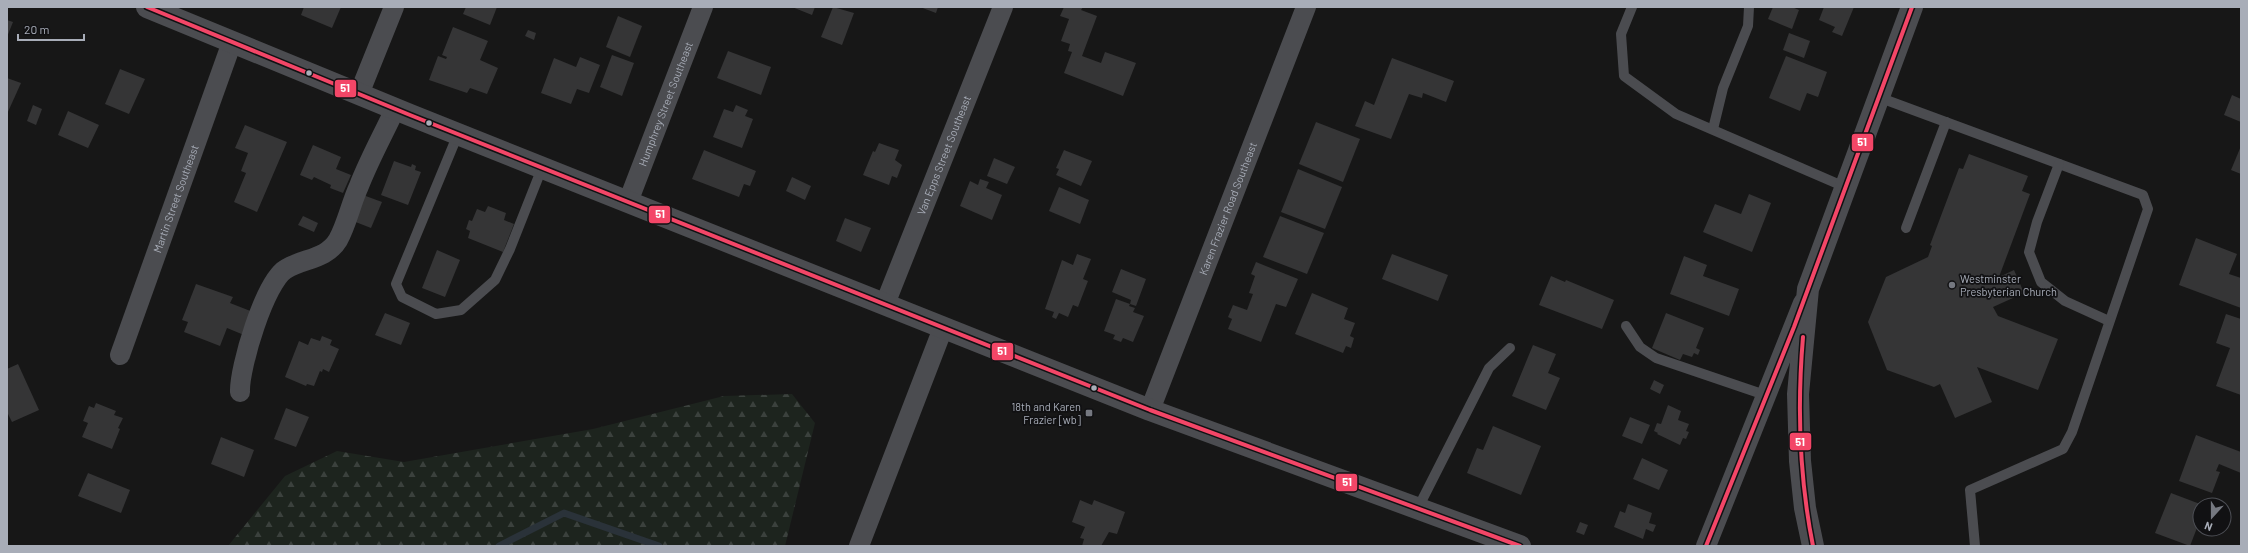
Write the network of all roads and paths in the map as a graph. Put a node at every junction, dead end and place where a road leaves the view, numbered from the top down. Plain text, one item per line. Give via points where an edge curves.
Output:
1 (147, 7) edge
2 (394, 7) edge
3 (703, 7) edge
4 (1003, 7) edge
5 (1306, 7) edge
6 (1632, 7) edge
7 (1749, 7) edge
8 (1912, 7) edge
9 (232, 42) junction
10 (360, 94) junction
11 (1878, 97) junction
12 (395, 109) junction
13 (1946, 122) junction
14 (1713, 130) junction
15 (458, 134) junction
16 (2059, 164) junction
17 (542, 168) junction
18 (1845, 187) junction
19 (628, 202) junction
20 (1906, 228) dead end
21 (1808, 289) junction
22 (885, 304) junction
23 (2109, 321) junction
24 (1626, 326) dead end
25 (943, 328) junction
26 (1510, 348) dead end
27 (120, 355) dead end
28 (240, 392) dead end
29 (1765, 395) junction
30 (1150, 410) junction
31 (1418, 508) junction
32 (859, 546) edge
33 (1520, 546) edge
34 (1706, 546) edge
35 (1813, 546) edge
36 (1975, 546) edge

1 - 9 street
2 - 10 street
3 - 19 street, Humphrey Street Southeast
4 - 22 street, Van Epps Street Southeast
5 - 30 street, Karen Frazier Road Southeast
6 - 14 lane via 1621,34 1624,76 1676,114
7 - 14 lane via 1748,26 1724,88
8 - 11 street
9 - 10 street
9 - 27 street, Martin Street Southeast
10 - 12 street
11 - 13 lane
11 - 18 street
12 - 15 street
12 - 28 street via 360,184 338,240 322,255 285,269 272,285 242,366
13 - 16 lane
13 - 20 lane
14 - 18 lane
15 - 17 street
15 - 17 lane via 396,284 402,297 436,314 461,310 495,280
16 - 23 lane via 2037,222 2029,252 2041,282 2065,302
16 - 23 lane via 2142,195 2148,209
17 - 19 street
18 - 21 street
19 - 22 street
21 - 29 street
21 - 35 street via 1799,409 1805,508
22 - 25 street
23 - 36 lane via 2072,432 2063,449 1970,490
24 - 29 lane via 1640,346 1656,358
25 - 30 street
25 - 32 street
26 - 31 lane via 1489,368
29 - 34 street
30 - 31 street
31 - 33 street

